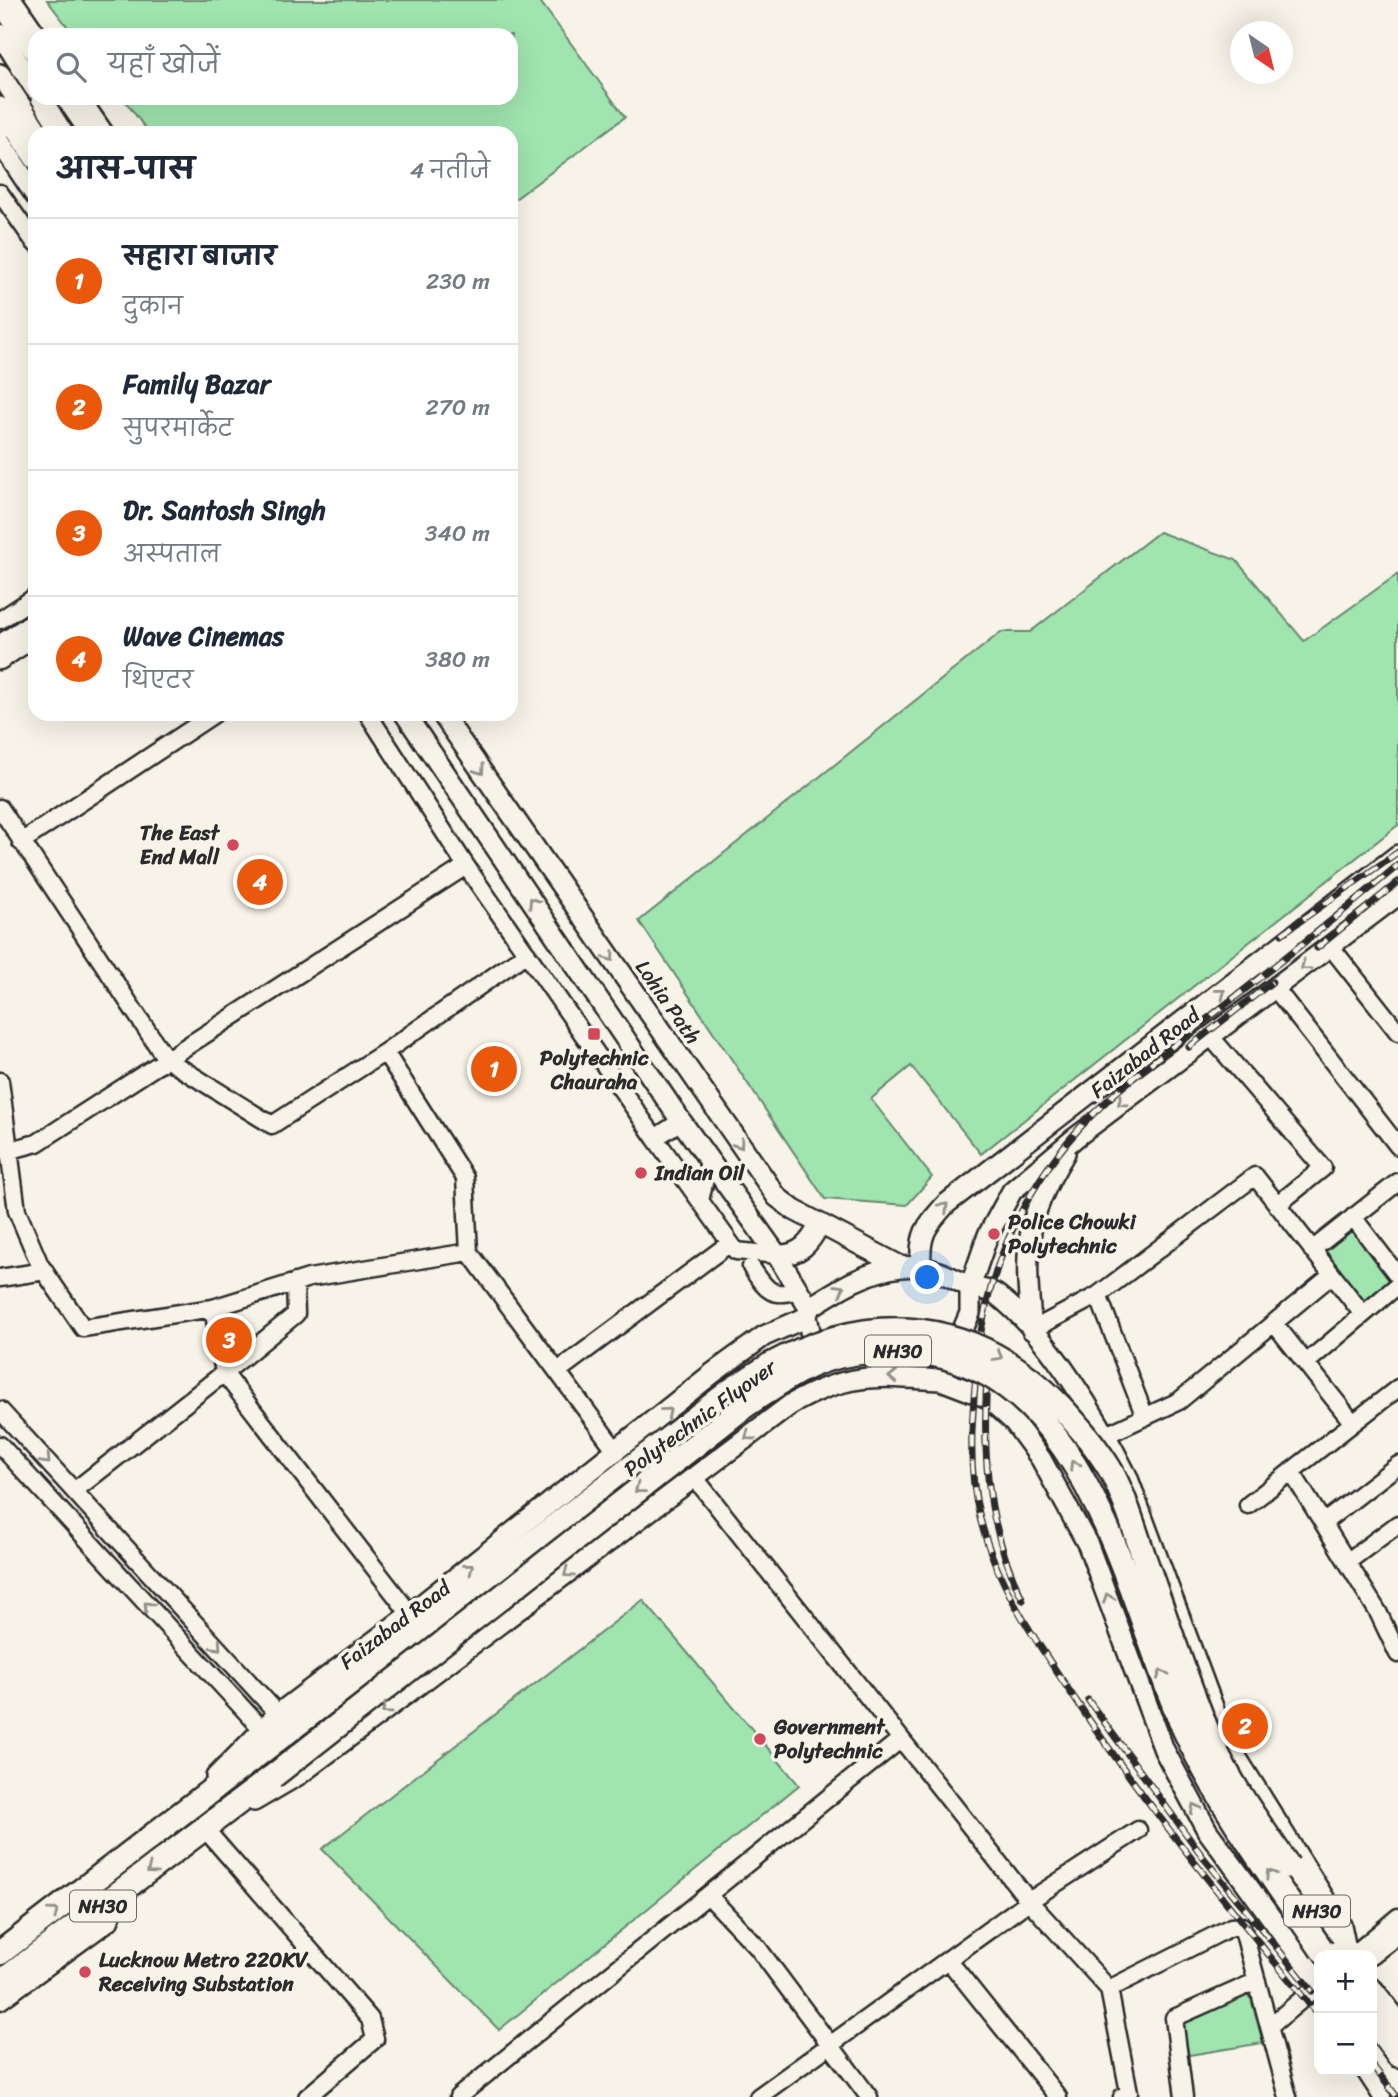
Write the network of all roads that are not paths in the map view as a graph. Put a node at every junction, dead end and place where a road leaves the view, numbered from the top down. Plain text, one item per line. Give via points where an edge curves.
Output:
1 (14, 0) edge
2 (0, 2) edge
3 (33, 28) edge
4 (0, 34) edge
5 (28, 44) edge
6 (0, 74) edge
7 (28, 78) edge
8 (46, 105) edge
9 (71, 105) edge
10 (86, 105) edge
11 (0, 107) edge
12 (34, 126) edge
13 (59, 126) edge
14 (85, 126) edge
15 (100, 126) edge
16 (6, 128) edge
17 (0, 142) edge
18 (28, 152) edge
19 (28, 184) edge
20 (0, 193) edge
21 (28, 233) edge
22 (28, 602) edge
23 (0, 620) edge
24 (28, 627) edge
25 (28, 642) edge
26 (0, 645) edge
27 (0, 660) edge
28 (203, 721) edge
29 (373, 721) edge
30 (410, 721) edge
31 (447, 721) edge
32 (0, 808) edge
33 (21, 842) junction
34 (1398, 855) edge
35 (466, 866) junction
36 (1398, 895) edge
37 (1331, 947) junction
38 (527, 953) junction
39 (1275, 988) junction
40 (1398, 1032) edge
41 (1211, 1037) junction
42 (385, 1052) junction
43 (166, 1059) junction
44 (0, 1081) edge
45 (681, 1121) junction
46 (655, 1138) junction
47 (1075, 1138) junction
48 (1398, 1146) edge
49 (7, 1151) junction
50 (709, 1161) junction
51 (684, 1178) junction
52 (1398, 1182) edge
53 (700, 1201) junction
54 (1278, 1205) junction
55 (1353, 1217) junction
56 (820, 1224) junction
57 (730, 1243) junction
58 (1312, 1250) junction
59 (469, 1252) junction
60 (776, 1255) junction
61 (751, 1267) dead end
62 (911, 1267) junction
63 (44, 1271) junction
64 (1332, 1275) junction
65 (1398, 1276) edge
66 (0, 1278) edge
67 (295, 1282) junction
68 (1398, 1285) edge
69 (970, 1287) junction
70 (798, 1290) junction
71 (1098, 1295) junction
72 (213, 1308) junction
73 (808, 1312) junction
74 (1362, 1313) junction
75 (1274, 1323) junction
76 (1032, 1330) junction
77 (759, 1339) junction
78 (1306, 1363) junction
79 (1057, 1364) junction
80 (558, 1371) junction
81 (225, 1373) junction
82 (941, 1380) junction
83 (826, 1385) junction
84 (1398, 1388) edge
85 (790, 1405) junction
86 (0, 1410) edge
87 (1001, 1410) junction
88 (1145, 1417) junction
89 (1353, 1423) junction
90 (1106, 1435) junction
91 (0, 1446) edge
92 (617, 1452) junction
93 (1398, 1465) edge
94 (1291, 1471) junction
95 (695, 1478) junction
96 (74, 1491) junction
97 (1248, 1505) dead end
98 (1323, 1523) junction
99 (1398, 1524) edge
100 (1347, 1562) junction
101 (184, 1611) junction
102 (411, 1614) junction
103 (167, 1627) junction
104 (1398, 1654) edge
105 (278, 1714) junction
106 (261, 1728) junction
107 (901, 1739) junction
108 (183, 1815) junction
109 (205, 1829) junction
110 (1138, 1830) dead end
111 (119, 1894) junction
112 (708, 1895) junction
113 (1029, 1902) junction
114 (1398, 1917) edge
115 (1398, 1935) edge
116 (1322, 1950) edge
117 (1343, 1950) edge
118 (1345, 1950) edge
119 (1359, 1950) edge
120 (1377, 1951) edge
121 (0, 1953) edge
122 (949, 1961) junction
123 (1257, 1981) junction
124 (0, 1983) edge
125 (1314, 1987) edge
126 (1109, 1989) junction
127 (1314, 1993) edge
128 (1377, 1997) edge
129 (0, 2001) edge
130 (1398, 2024) edge
131 (1377, 2026) edge
132 (1269, 2027) junction
133 (830, 2046) junction
134 (1398, 2055) edge
135 (1368, 2076) edge
136 (307, 2097) edge
137 (458, 2097) edge
138 (758, 2097) edge
139 (869, 2097) edge
140 (1058, 2097) edge
141 (1122, 2097) edge
142 (1184, 2097) edge
143 (1287, 2097) edge
144 (1382, 2097) edge

1 - 3 street
2 - 5 main road
4 - 7 main road
6 - 12 main road
8 - 13 main road
9 - 14 main road
10 - 15 street
11 - 16 main road
16 - 18 main road
17 - 19 main road
20 - 21 street
22 - 23 street
24 - 26 main road
25 - 27 street
28 - 33 street
29 - 35 street
45 -> 30 main road
31 -> 56 main road, Lohia Path via 777,1198
32 - 33 street
33 - 43 street
62 -> 34 main road, Faizabad Road via 923,1232 946,1204
35 - 38 street
35 - 43 street
36 - 37 main road, Faizabad Road
37 -> 39 main road, Faizabad Road
37 - 40 street
38 - 42 street
38 - 46 street
39 - 41 main road, Faizabad Road
39 - 48 street
41 -> 47 main road, Faizabad Road
41 - 54 street via 1323,1168
42 - 43 street via 272,1125
42 - 59 street via 465,1178
43 - 49 street via 37,1143
44 - 49 street
45 - 46 street
45 - 50 main road
46 - 51 street
47 - 69 main road, Faizabad Road via 1012,1191 988,1235
47 - 76 main road via 1046,1185 1030,1226
49 - 63 street via 17,1211
50 - 51 street
50 - 53 street
50 - 60 main road
51 - 53 street
52 - 55 street
53 - 57 street
54 - 58 street
54 - 71 street via 1255,1176
55 - 58 street
55 - 65 street
56 - 60 main road via 801,1250
56 - 62 main road, Lohia Path
57 - 60 street via 736,1251
57 - 80 street
58 - 64 street
59 - 67 street
59 - 80 street
60 - 70 main road
61 - 70 street via 766,1290 782,1295
62 - 69 main road via 947,1274
73 -> 62 main road via 871,1273
63 - 66 street
63 - 72 street via 83,1328
64 - 74 street
64 - 75 street
67 - 72 street
67 - 81 street via 296,1314
68 - 74 street
69 - 76 main road via 994,1292
69 - 82 main road via 970,1313
70 - 73 main road
71 - 76 street
71 - 88 street
72 - 81 street
73 - 77 main road, Faizabad Road
73 - 83 main road
74 - 78 street
75 - 78 street
75 - 88 street via 1179,1401
76 - 79 main road
77 - 85 main road via 776,1366
92 -> 77 main road, Faizabad Road
78 - 89 street
79 - 87 main road via 1034,1371 1005,1399
79 - 90 main road
80 - 92 street
81 - 96 street
81 - 102 street
82 -> 83 main road via 890,1377
82 - 87 main road via 988,1398
83 - 85 main road
84 - 89 street
85 -> 95 main road
86 -> 96 street
125 -> 87 main road via 1207,1830 1164,1750 1088,1545 1041,1459
88 - 90 street
89 - 94 street
90 - 118 main road via 1127,1476 1225,1738 1341,1924
103 -> 91 street
102 -> 92 main road, Faizabad Road
93 - 98 street
94 - 97 street
94 - 98 street
95 - 107 street
95 -> 109 main road via 300,1774
96 - 101 street
98 - 100 street
99 - 100 street
100 - 104 street
101 - 103 street
101 -> 105 street
102 - 105 main road, Faizabad Road
103 - 106 street
105 - 106 main road, Faizabad Road
106 - 108 main road, Faizabad Road
107 - 112 street
107 - 113 street
108 -> 117 highway, Polytechnic Flyover / NH30, bridge via 730,1391 770,1365 797,1351 851,1335 930,1330 977,1344 1018,1367 1079,1426 1111,1471 1216,1752
121 -> 108 highway, Faizabad Road / NH30
109 -> 111 highway, NH30
116 -> 109 highway, Polytechnic Flyover / NH30, bridge via 1198,1759 1109,1531 1061,1444 1036,1410 1004,1384 964,1363 928,1352 891,1350 809,1366 745,1406
109 - 136 street via 370,2019 375,2039
110 - 113 street
111 - 124 highway, NH30
111 - 129 street via 110,1921
112 - 133 street via 758,1948
112 - 137 street
113 - 122 street
113 - 126 street
114 - 119 street
115 - 120 street
122 - 133 street
122 - 140 street
123 - 126 street via 1242,1926 1231,1927
123 - 132 street
123 - 142 street via 1174,2018
126 - 141 street via 1129,2092
127 - 132 street
128 - 130 highway
131 - 134 highway
132 - 143 street
133 - 138 street
133 - 139 street
135 - 144 street

